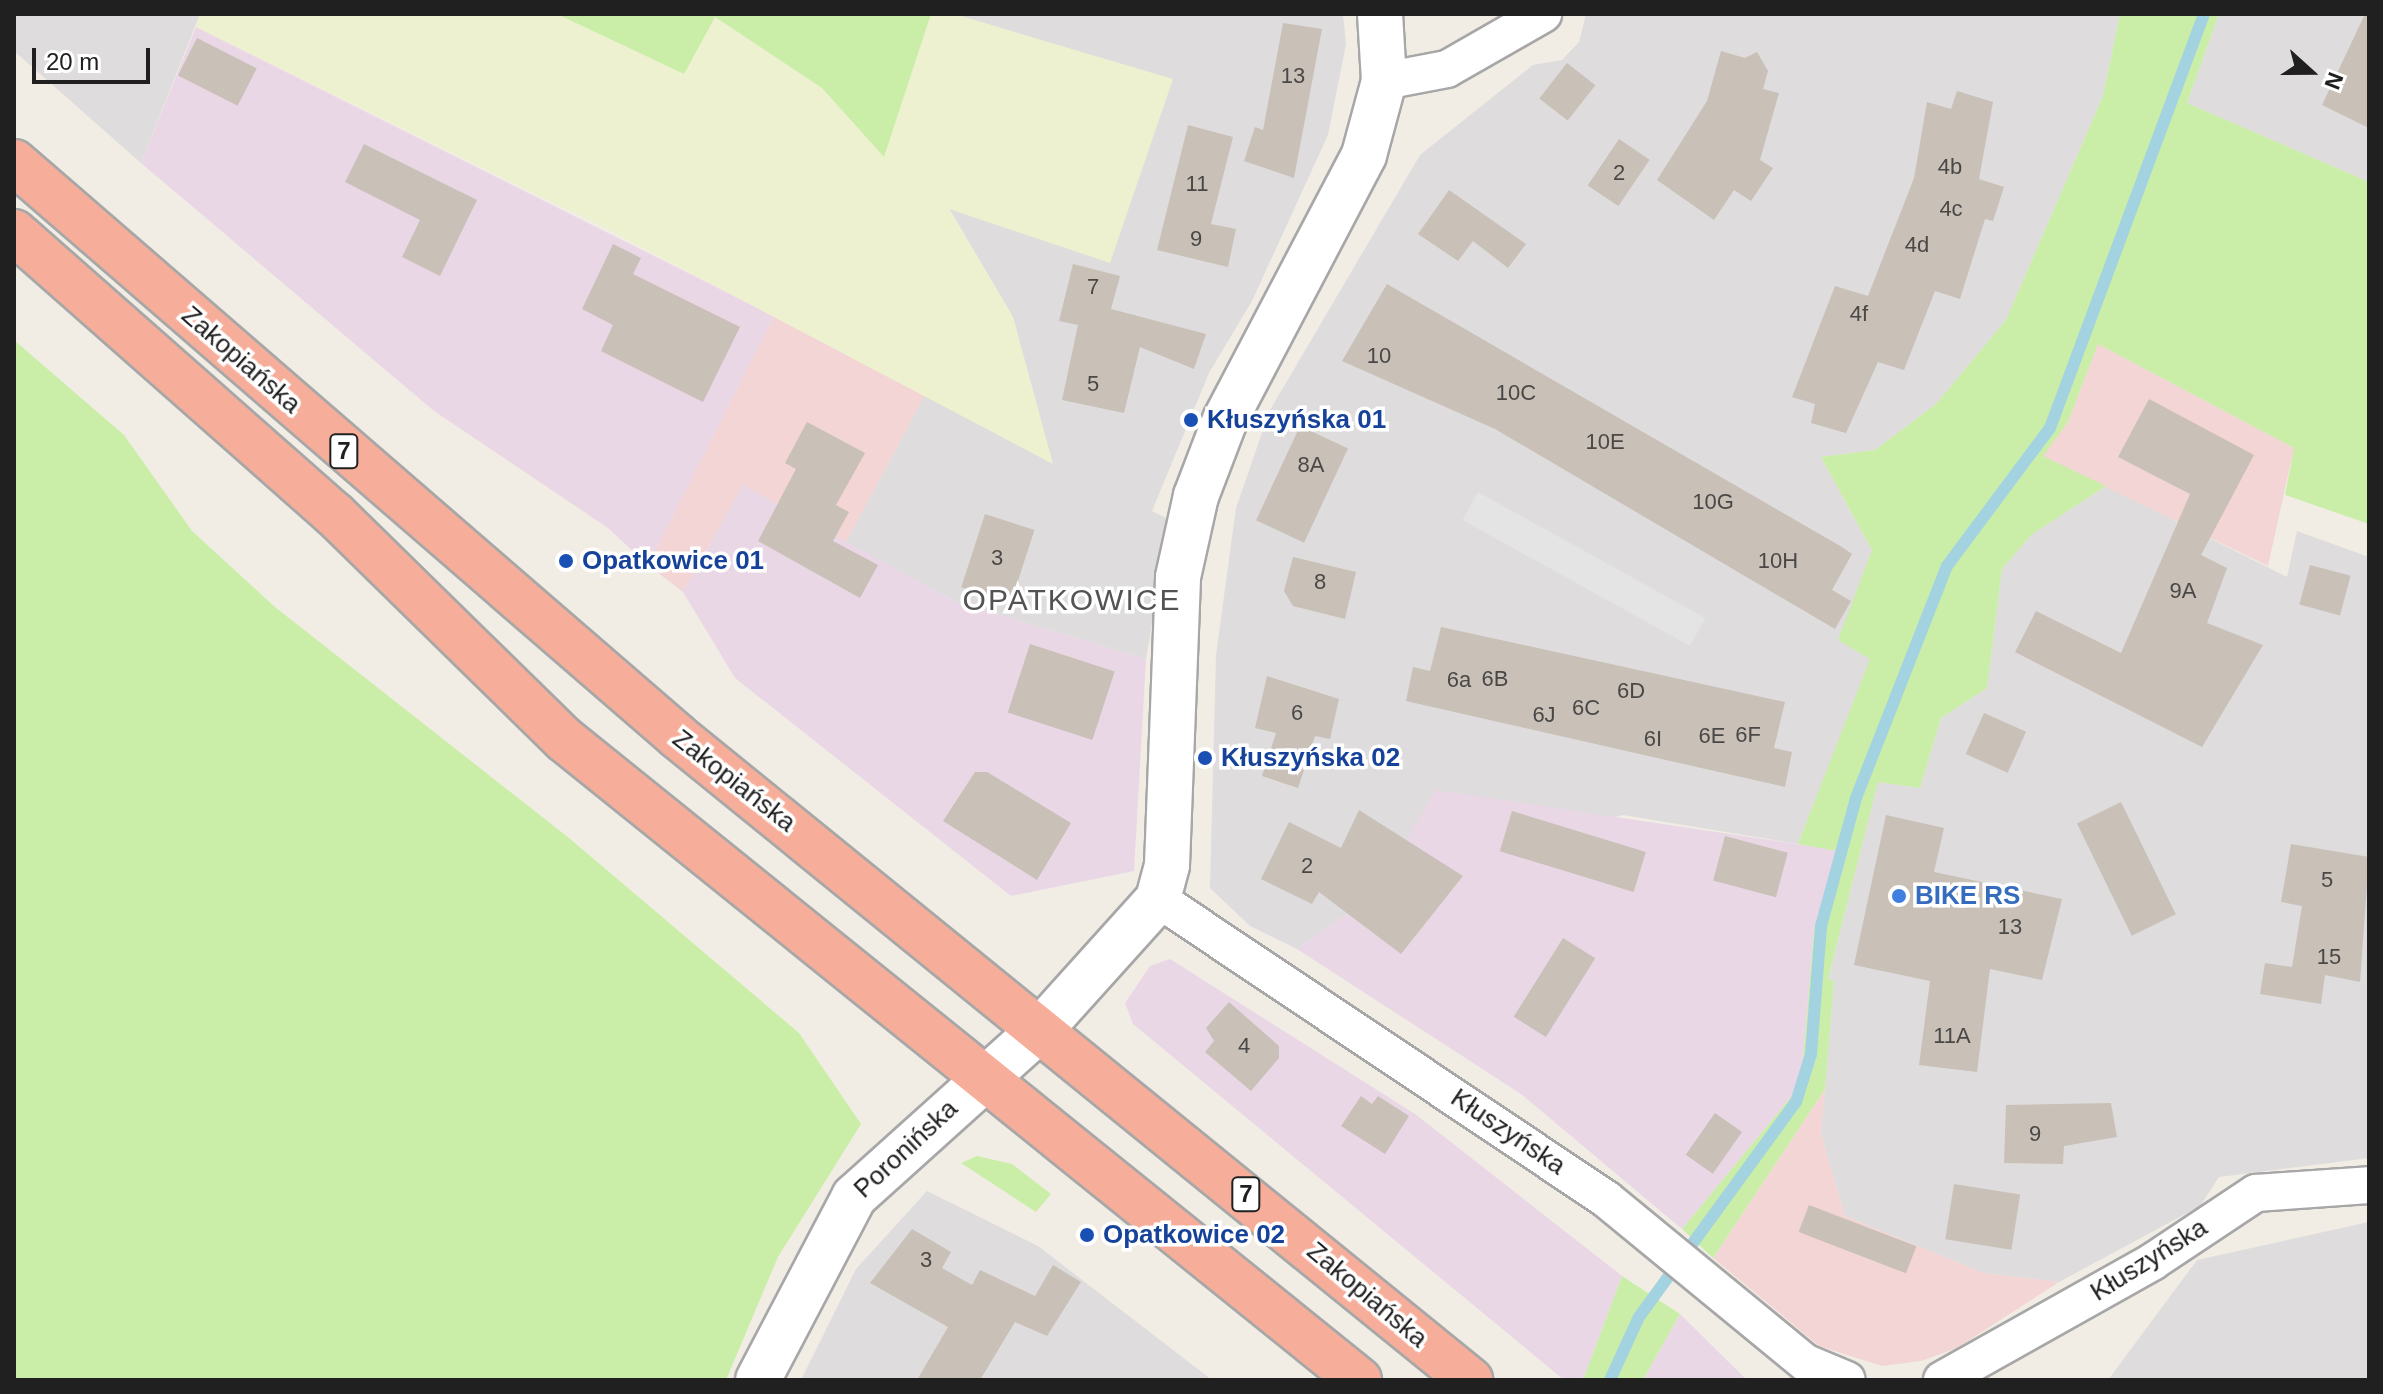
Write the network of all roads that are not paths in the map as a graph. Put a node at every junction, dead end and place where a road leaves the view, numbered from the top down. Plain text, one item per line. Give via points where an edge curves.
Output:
1 (1380, 14) edge
2 (1543, 14) edge
3 (1384, 81) junction
4 (14, 162) edge
5 (14, 232) edge
6 (1158, 899) junction
7 (1042, 1028) junction
8 (984, 1076) junction
9 (2369, 1185) edge
10 (758, 1380) edge
11 (1359, 1380) edge
12 (1470, 1380) edge
13 (1847, 1380) edge
14 (1942, 1380) edge

1 - 3 street
2 - 3 street via 1447,69
3 - 6 street via 1364,155 1225,420 1196,496 1178,577 1167,865
4 - 7 highway, Zakopiańska / 7 via 629,696
5 - 8 highway, Zakopiańska / 7 via 334,514 531,710
6 - 7 street, Poronińska
6 - 13 street, Kłuszyńska via 1606,1199 1806,1363
7 - 8 street, Poronińska
7 - 12 highway, Zakopiańska / 7
8 - 10 street, Poronińska via 847,1207
8 - 11 highway, Zakopiańska / 7
9 - 14 street, Kłuszyńska via 2256,1193 2152,1262

